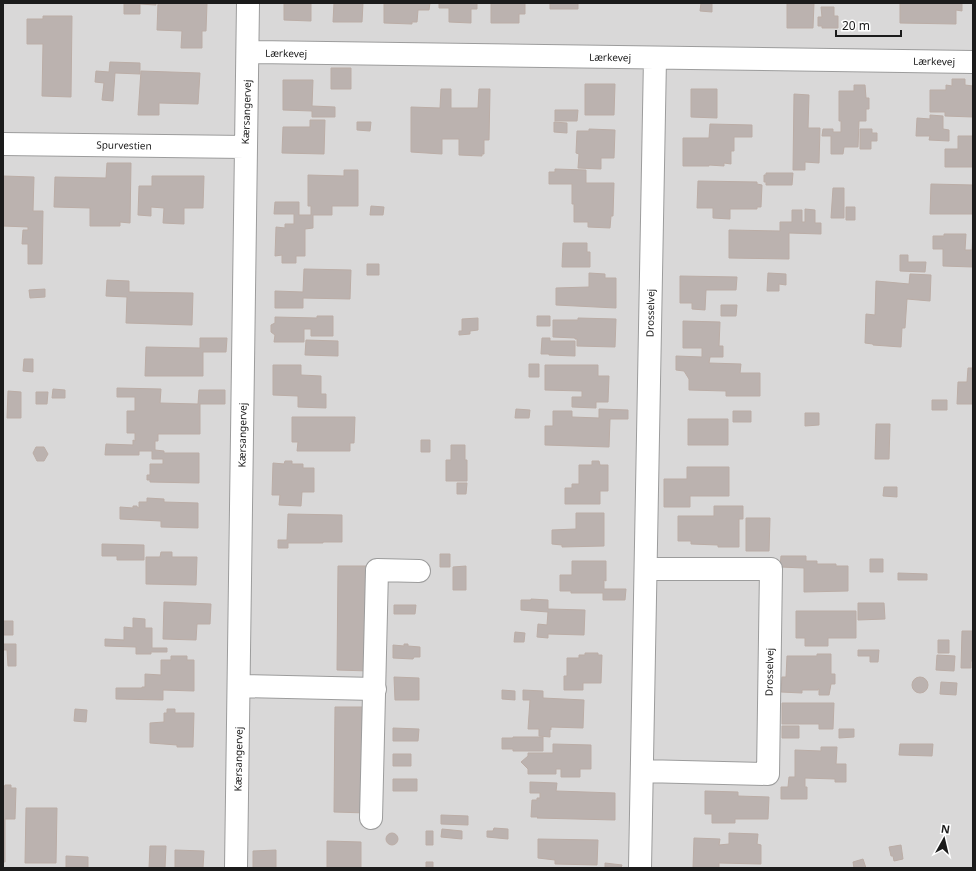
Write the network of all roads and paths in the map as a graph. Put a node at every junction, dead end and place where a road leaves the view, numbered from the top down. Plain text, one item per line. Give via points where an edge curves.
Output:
1 (248, 3) edge
2 (248, 52) junction
3 (655, 58) junction
4 (973, 62) edge
5 (3, 144) edge
6 (245, 147) junction
7 (646, 569) junction
8 (419, 571) dead end
9 (239, 686) junction
10 (374, 689) junction
11 (642, 771) junction
12 (372, 818) dead end
13 (236, 868) edge
14 (640, 868) edge

1 - 2 street, Kærsangervej
2 - 3 street, Lærkevej
2 - 6 street, Kærsangervej
3 - 4 street, Lærkevej
3 - 7 street, Drosselvej
5 - 6 street, Spurvestien
6 - 9 street, Kærsangervej
7 - 11 street, Drosselvej
7 - 11 street, Drosselvej via 771,569 768,774
8 - 10 street via 378,570
9 - 10 street
9 - 13 street, Kærsangervej
10 - 12 street
11 - 14 street, Drosselvej

